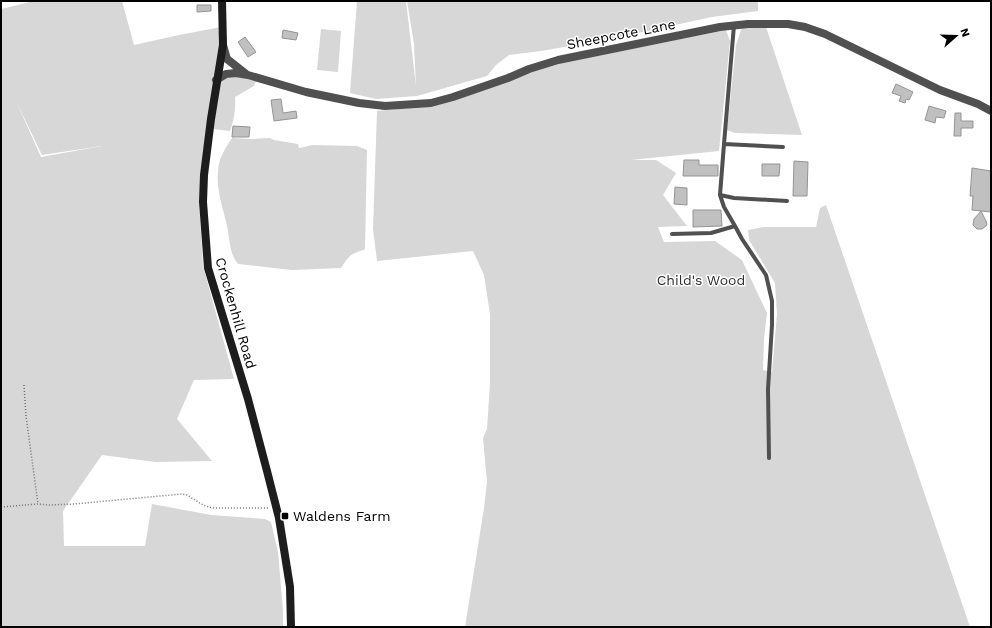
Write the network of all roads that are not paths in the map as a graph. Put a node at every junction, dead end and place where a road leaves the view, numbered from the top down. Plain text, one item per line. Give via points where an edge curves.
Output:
1 (222, 1) edge
2 (734, 25) junction
3 (223, 45) junction
4 (248, 75) junction
5 (216, 80) junction
6 (991, 111) edge
7 (724, 144) junction
8 (783, 147) dead end
9 (720, 195) junction
10 (787, 201) dead end
11 (736, 226) junction
12 (672, 234) dead end
13 (769, 458) dead end
14 (291, 627) edge

1 - 3 main road, Crockenhill Road
2 - 4 street, Sheepcote Lane via 558,60 431,103 385,106 359,104
2 - 6 street, Sheepcote Lane via 788,24 806,27
2 - 7 lane
3 - 4 street, Sheepcote Lane via 227,59
3 - 5 main road, Crockenhill Road
4 - 5 street, Sheepcote Lane via 226,74
5 - 14 main road, Crockenhill Road via 202,202 208,268 248,399 276,507 290,587
7 - 8 lane
7 - 9 lane
9 - 10 lane
9 - 11 lane
11 - 12 lane via 711,233
11 - 13 lane via 742,240 766,275 772,301 768,389

